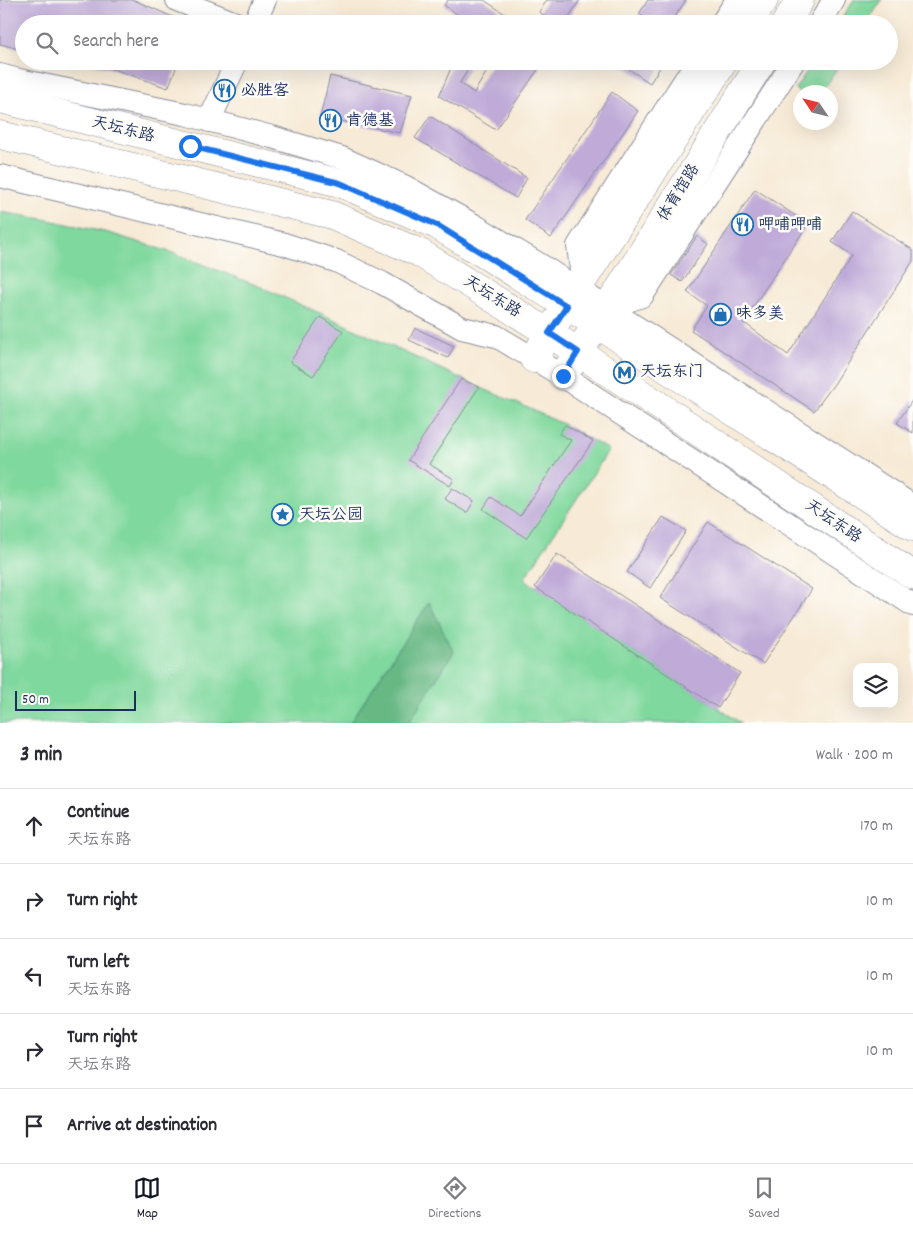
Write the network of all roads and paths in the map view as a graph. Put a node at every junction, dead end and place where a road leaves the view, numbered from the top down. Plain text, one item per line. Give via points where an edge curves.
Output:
1 (177, 0) edge
2 (254, 0) edge
3 (265, 0) edge
4 (737, 0) edge
5 (764, 0) edge
6 (800, 0) edge
7 (834, 0) edge
8 (215, 15) edge
9 (247, 15) edge
10 (258, 15) edge
11 (727, 15) edge
12 (754, 15) edge
13 (791, 15) edge
14 (825, 15) edge
15 (223, 70) edge
16 (232, 70) edge
17 (691, 70) edge
18 (718, 70) edge
19 (756, 70) edge
20 (788, 70) edge
21 (0, 75) edge
22 (0, 99) edge
23 (205, 119) junction
24 (0, 135) edge
25 (0, 176) edge
26 (573, 298) junction
27 (602, 316) junction
28 (549, 333) junction
29 (578, 352) junction
30 (534, 359) junction
31 (563, 376) junction
32 (913, 506) edge
33 (913, 527) edge
34 (913, 576) edge
35 (913, 605) edge

1 - 8 street
2 - 9 street
3 - 10 street
4 - 11 street
5 - 12 main road
6 - 13 main road
7 - 14 street
15 - 23 street
16 - 23 street
17 - 26 street via 578,246 581,269
18 - 26 main road, 体育馆路
19 - 27 main road, 体育馆路
20 - 27 street via 642,296
21 - 23 street, 天坛东路
22 - 26 main road, 天坛东路 via 340,183 437,225
23 - 26 street, 天坛东路 via 342,158 406,187 474,225
24 - 28 main road, 天坛东路 via 332,215 420,253
25 - 30 street, 天坛东路 via 284,244 336,261 462,328 496,336
26 - 27 main road, 天坛东路
26 - 28 main road, 体育馆路
27 - 29 main road
27 - 32 street
27 - 33 main road, 天坛东路
28 - 29 main road, 天坛东路
28 - 30 main road, 体育馆路
29 - 31 main road
29 - 34 main road, 天坛东路
30 - 31 street, 天坛东路
31 - 35 street, 天坛东路

